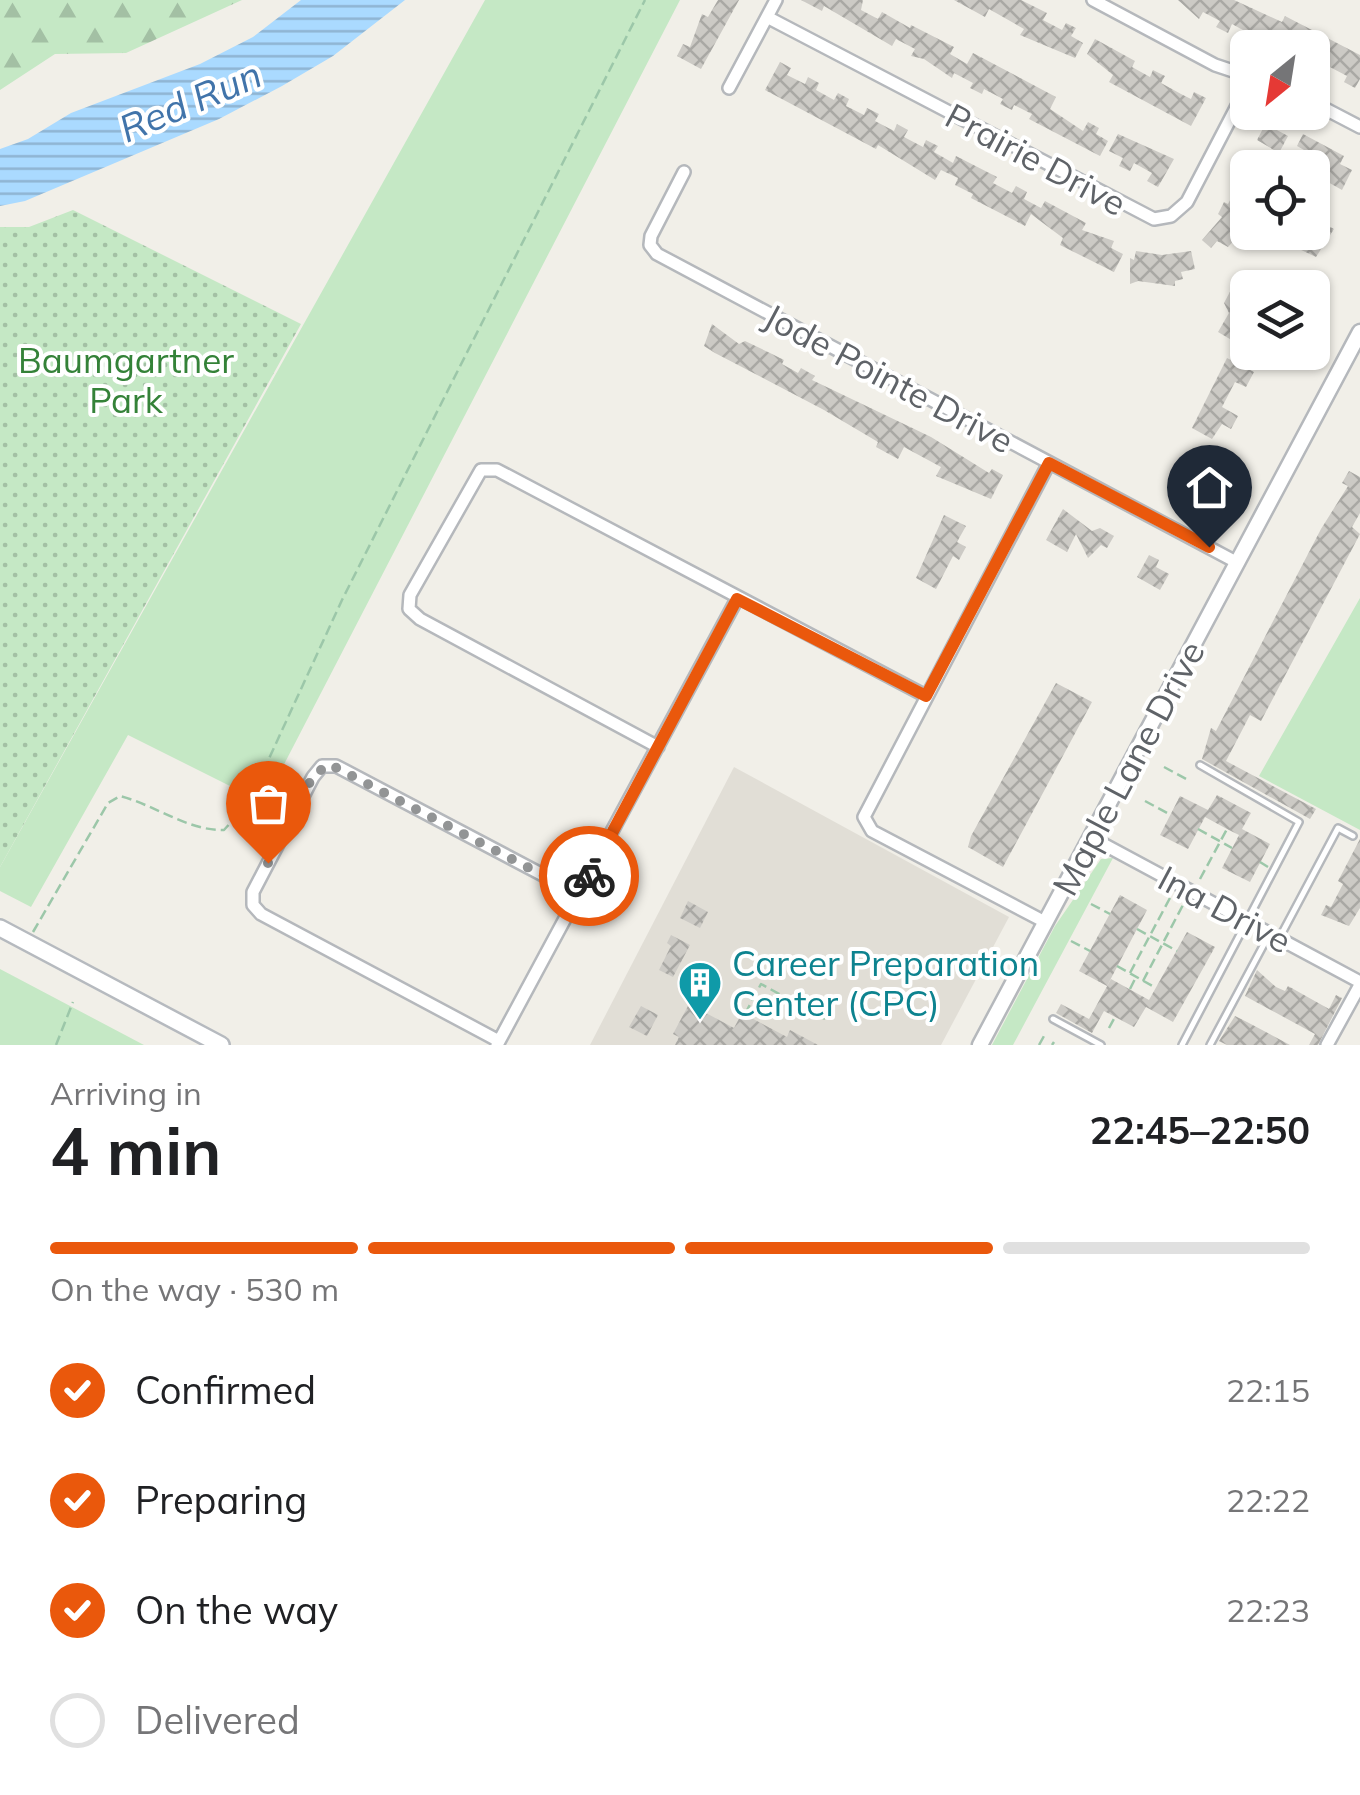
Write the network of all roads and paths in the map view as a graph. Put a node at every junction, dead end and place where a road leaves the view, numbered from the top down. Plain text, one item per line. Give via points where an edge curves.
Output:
1 (645, 0) edge
2 (776, 0) edge
3 (1093, 0) edge
4 (767, 17) junction
5 (1230, 70) edge
6 (729, 88) dead end
7 (1330, 111) edge
8 (1230, 120) edge
9 (1360, 127) edge
10 (684, 172) dead end
11 (1360, 332) edge
12 (1049, 463) junction
13 (1238, 562) junction
14 (737, 599) junction
15 (926, 696) junction
16 (658, 746) junction
17 (1200, 765) dead end
18 (1164, 767) dead end
19 (1190, 781) dead end
20 (1146, 801) dead end
21 (1170, 814) dead end
22 (1227, 828) dead end
23 (1198, 829) dead end
24 (1090, 836) junction
25 (1353, 836) dead end
26 (1220, 841) junction
27 (1232, 848) dead end
28 (1260, 862) dead end
29 (1270, 867) dead end
30 (1196, 885) dead end
31 (579, 894) junction
32 (1171, 896) dead end
33 (1090, 904) dead end
34 (1184, 904) dead end
35 (1110, 914) dead end
36 (1248, 921) junction
37 (1045, 922) junction
38 (0, 928) edge
39 (1137, 929) dead end
40 (1150, 936) junction
41 (1275, 936) junction
42 (1071, 941) dead end
43 (27, 942) junction
44 (1163, 943) junction
45 (1177, 950) dead end
46 (1090, 952) dead end
47 (1117, 966) dead end
48 (1130, 973) junction
49 (1136, 977) junction
50 (1143, 981) junction
51 (1360, 983) edge
52 (1156, 988) dead end
53 (1130, 989) dead end
54 (73, 1002) dead end
55 (745, 1014) dead end
56 (1115, 1017) dead end
57 (825, 1018) dead end
58 (1053, 1020) dead end
59 (1109, 1028) dead end
60 (1044, 1036) dead end
61 (498, 1043) edge
62 (56, 1045) edge
63 (221, 1045) edge
64 (980, 1045) edge
65 (1040, 1045) edge
66 (1101, 1045) edge
67 (1182, 1045) edge
68 (1210, 1045) edge
69 (1327, 1045) edge

1 - 43 path via 342,600 249,802 224,830 205,830 120,796 108,804
2 - 4 street
3 - 5 street
4 - 6 street
4 - 8 street, Prairie Drive via 1154,219 1171,216 1187,202
7 - 9 street
10 - 12 street, Jode Pointe Drive via 651,236 656,254
11 - 13 street, Maple Lane Drive
12 - 13 street, Jode Pointe Drive
12 - 15 street
13 - 24 street, Maple Lane Drive
14 - 15 street
14 - 16 street
14 - 16 street via 497,470 481,470 410,595 409,609 420,620
15 - 37 street via 865,809 866,825
16 - 31 street
17 - 36 lane via 1299,822
18 - 19 path
20 - 21 path
22 - 26 path
23 - 26 path
24 - 36 street, Ina Drive
24 - 37 street, Maple Lane Drive
25 - 41 lane via 1338,828
26 - 27 path
26 - 30 path
28 - 29 path
31 - 61 street
31 - 61 street via 336,766 322,766 253,892 261,914
32 - 40 path
33 - 35 path
34 - 44 path
36 - 41 street, Ina Drive
36 - 67 lane
37 - 64 street, Maple Lane Drive
38 - 43 main road
39 - 40 path
40 - 44 path
40 - 48 path
41 - 51 street, Ina Drive
41 - 68 lane
42 - 46 path
43 - 63 main road
44 - 45 path
44 - 50 path
47 - 48 path
48 - 49 path
49 - 50 path
49 - 53 path
50 - 52 path
51 - 69 street
54 - 62 path
55 - 57 path via 761,984
56 - 59 path
58 - 66 lane
60 - 65 path

